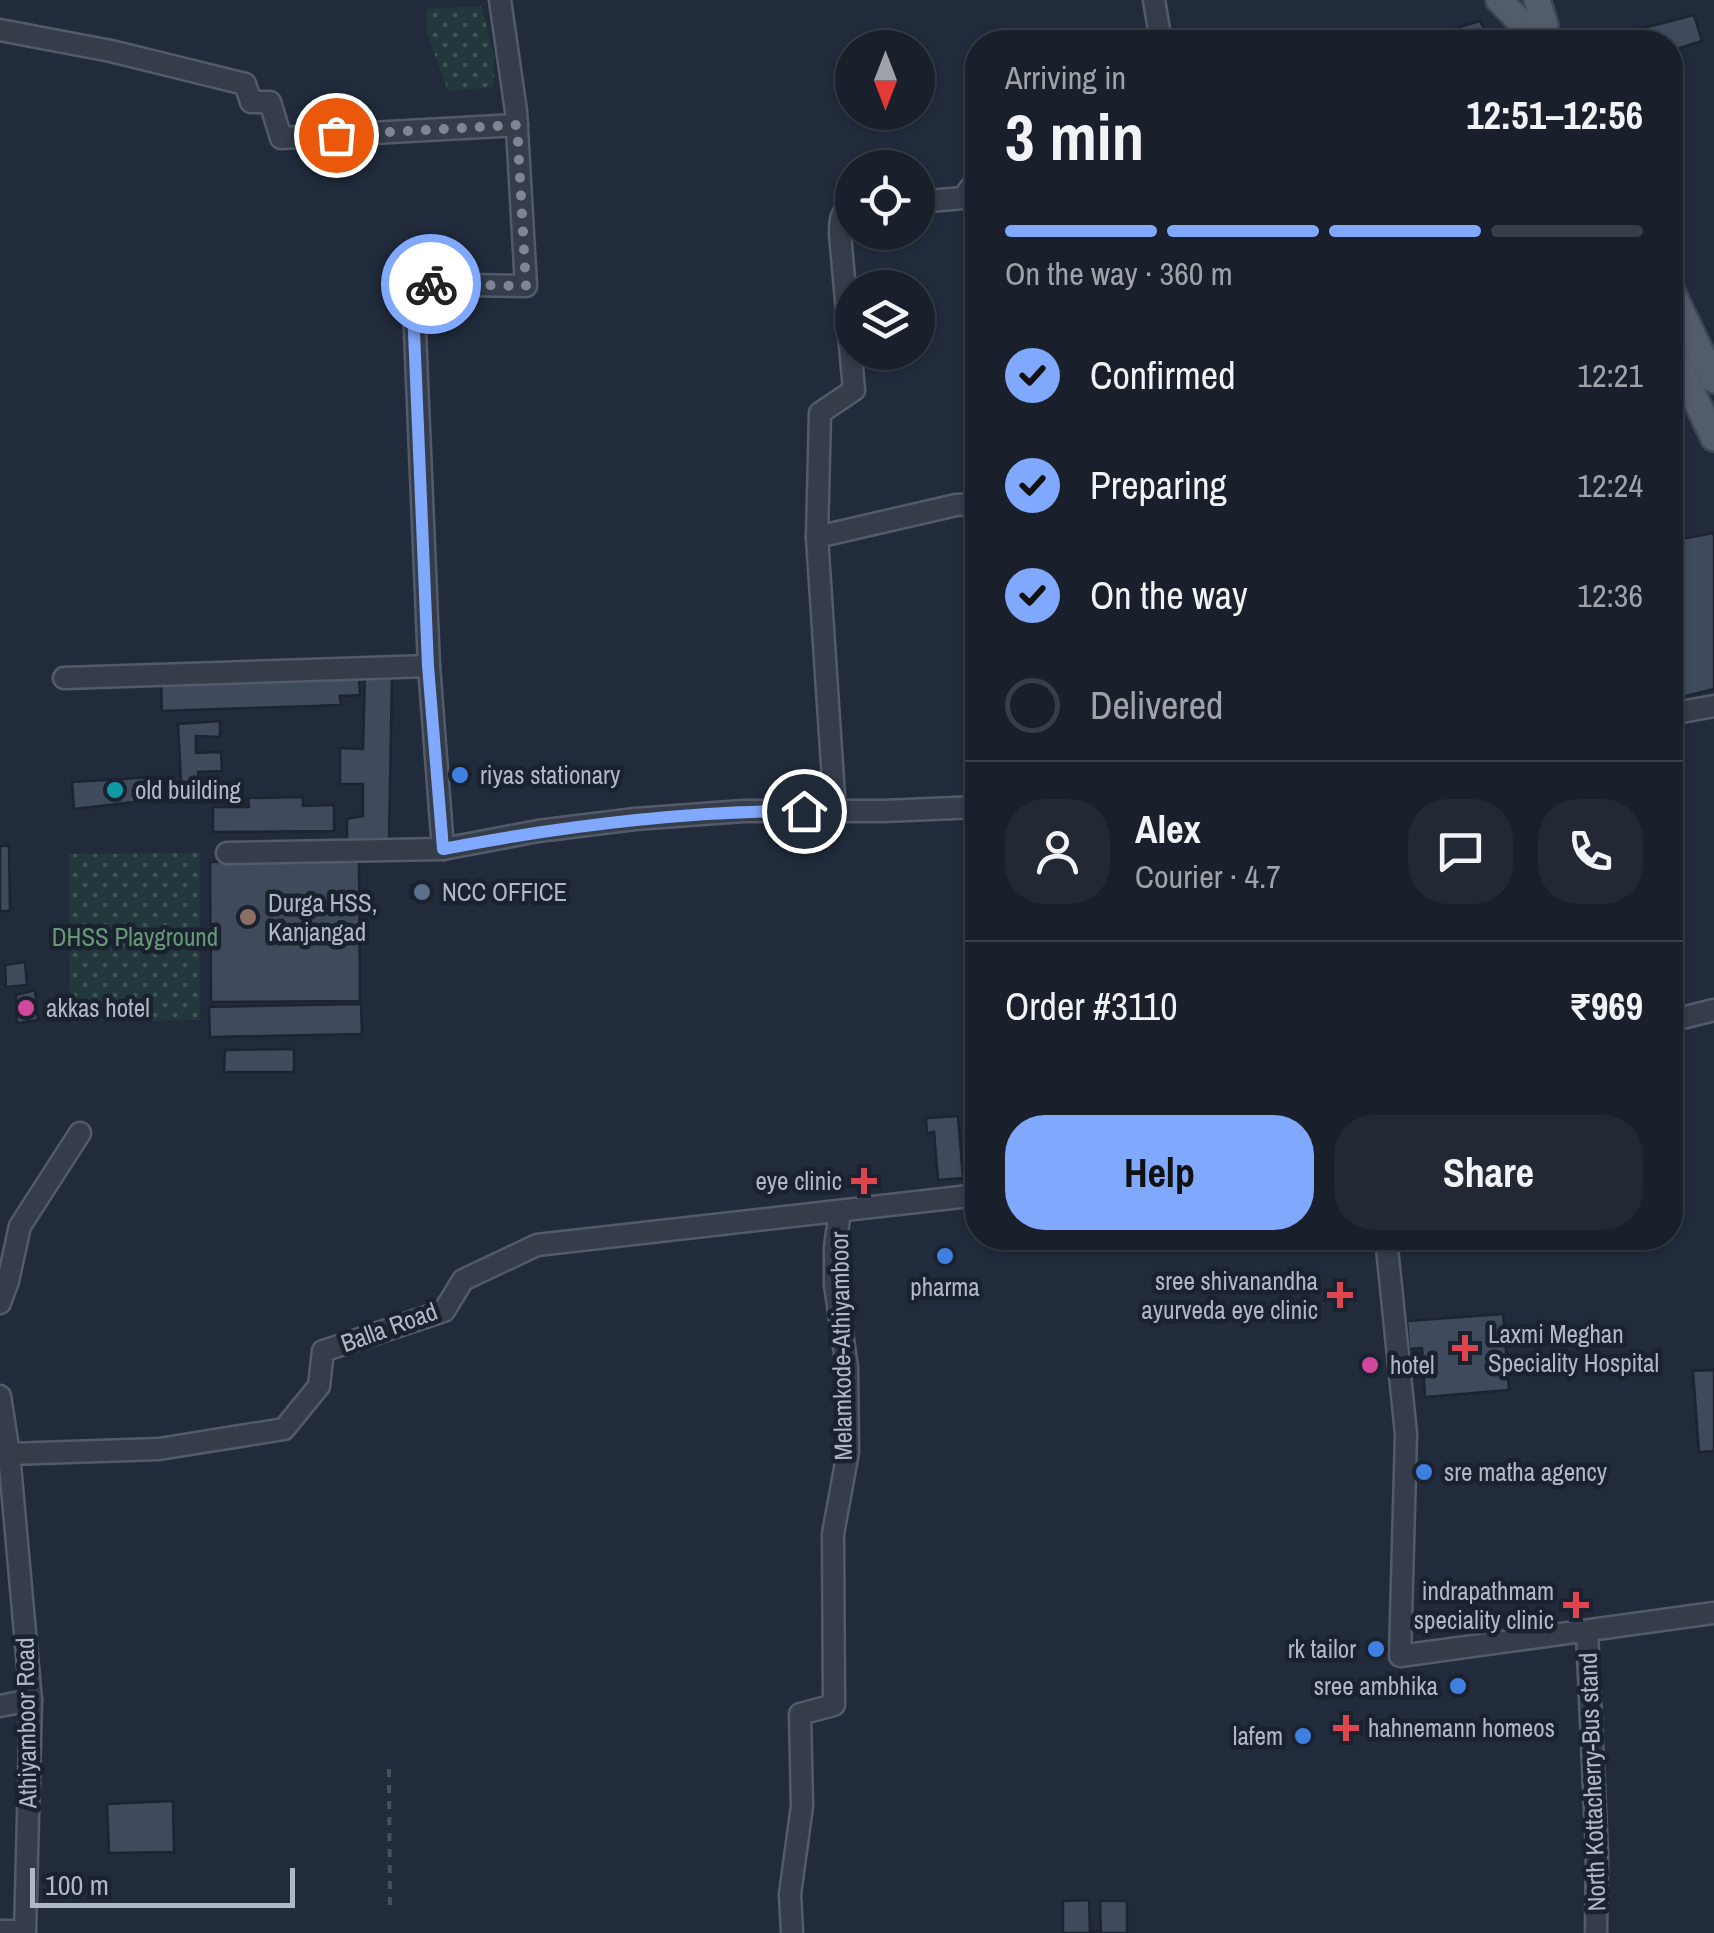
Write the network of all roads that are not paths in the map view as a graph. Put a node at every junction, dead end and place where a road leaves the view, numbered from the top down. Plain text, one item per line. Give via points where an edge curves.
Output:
1 (500, 0) edge
2 (1154, 0) edge
3 (1499, 0) edge
4 (1523, 0) edge
5 (1537, 0) edge
6 (0, 30) edge
7 (1159, 30) edge
8 (1532, 30) edge
9 (1537, 30) edge
10 (1540, 30) edge
11 (517, 125) junction
12 (965, 197) edge
13 (935, 201) edge
14 (841, 250) edge
15 (1683, 309) edge
16 (1707, 349) edge
17 (1683, 373) edge
18 (1714, 380) edge
19 (1714, 438) edge
20 (965, 505) edge
21 (817, 538) junction
22 (428, 666) junction
23 (64, 678) dead end
24 (1714, 706) edge
25 (1683, 712) edge
26 (965, 807) edge
27 (835, 811) junction
28 (443, 849) junction
29 (228, 854) dead end
30 (1714, 1010) edge
31 (1683, 1018) edge
32 (80, 1133) dead end
33 (965, 1197) edge
34 (840, 1211) junction
35 (1387, 1250) edge
36 (0, 1302) edge
37 (0, 1396) edge
38 (9, 1454) junction
39 (1714, 1614) edge
40 (1587, 1632) junction
41 (31, 1700) junction
42 (0, 1706) edge
43 (0, 1931) edge
44 (25, 1932) edge
45 (792, 1933) edge
46 (1596, 1933) edge

1 - 11 street
2 - 7 street
3 - 8 main road
4 - 9 main road
5 - 10 main road
6 - 11 street via 245,84 251,102 270,102 280,138
11 - 22 street via 526,286 412,284
12 - 13 street
14 - 21 street via 854,390 820,413
15 - 16 main road
16 - 18 main road
17 - 19 main road
20 - 21 street
21 - 27 street
22 - 23 street
22 - 28 street
24 - 25 street
26 - 27 street
27 - 28 street via 635,819
28 - 29 street
30 - 31 street
32 - 36 street via 20,1226
33 - 34 street, Balla Road
34 - 38 street, Balla Road via 537,1244 463,1280 444,1311 323,1351 319,1386 284,1429 159,1450
34 - 45 street, Melamkode-Athiyamboor via 835,1286 847,1367 848,1452 832,1534 834,1705 800,1714 802,1806 790,1894
35 - 40 street via 1406,1434 1400,1656
37 - 38 street, Athiyamboor Road
38 - 41 street, Athiyamboor Road
39 - 40 street
40 - 46 street, North Kottacherry-Bus stand
41 - 42 street
41 - 44 street, Athiyamboor Road
43 - 44 street

